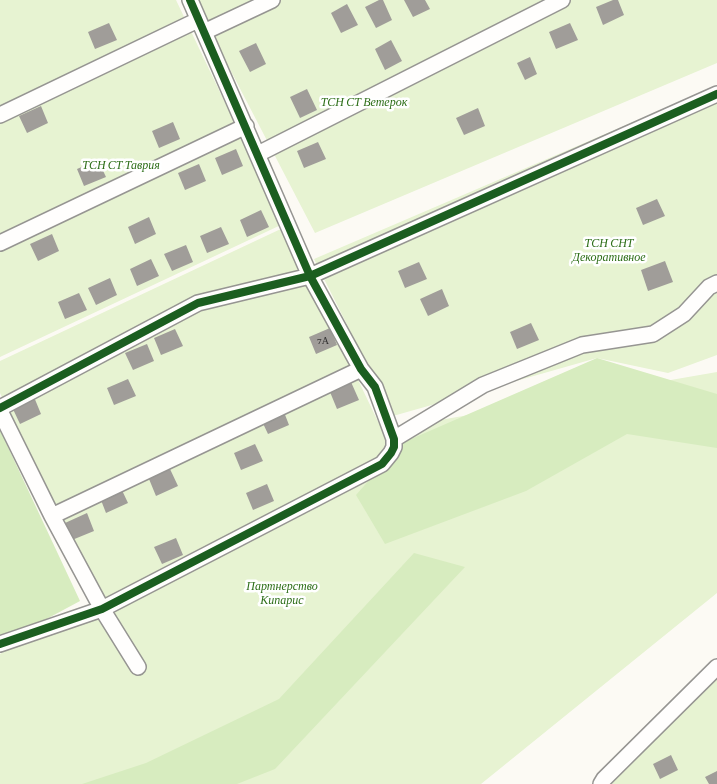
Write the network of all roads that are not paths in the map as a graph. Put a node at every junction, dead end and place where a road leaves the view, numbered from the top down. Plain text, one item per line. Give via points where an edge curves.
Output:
1 (190, 0) edge
2 (272, 0) edge
3 (562, 0) edge
4 (201, 26) junction
5 (717, 94) edge
6 (0, 115) edge
7 (246, 126) junction
8 (258, 154) junction
9 (0, 243) edge
10 (310, 276) junction
11 (717, 283) edge
12 (361, 369) junction
13 (0, 410) edge
14 (394, 439) junction
15 (52, 516) junction
16 (102, 609) junction
17 (0, 644) edge
18 (138, 667) dead end
19 (717, 667) edge
20 (601, 784) edge

1 - 4 street
2 - 4 street
3 - 8 street
4 - 6 street
4 - 7 street
5 - 10 street
7 - 8 street
7 - 9 street
8 - 10 street
10 - 12 street
10 - 13 street via 198,303
11 - 14 street via 709,287 684,314 653,334 582,345 492,381
12 - 14 street via 376,387
12 - 15 street
13 - 15 street
14 - 16 street via 392,453 382,464
15 - 16 street
16 - 17 street
16 - 18 street
19 - 20 street

